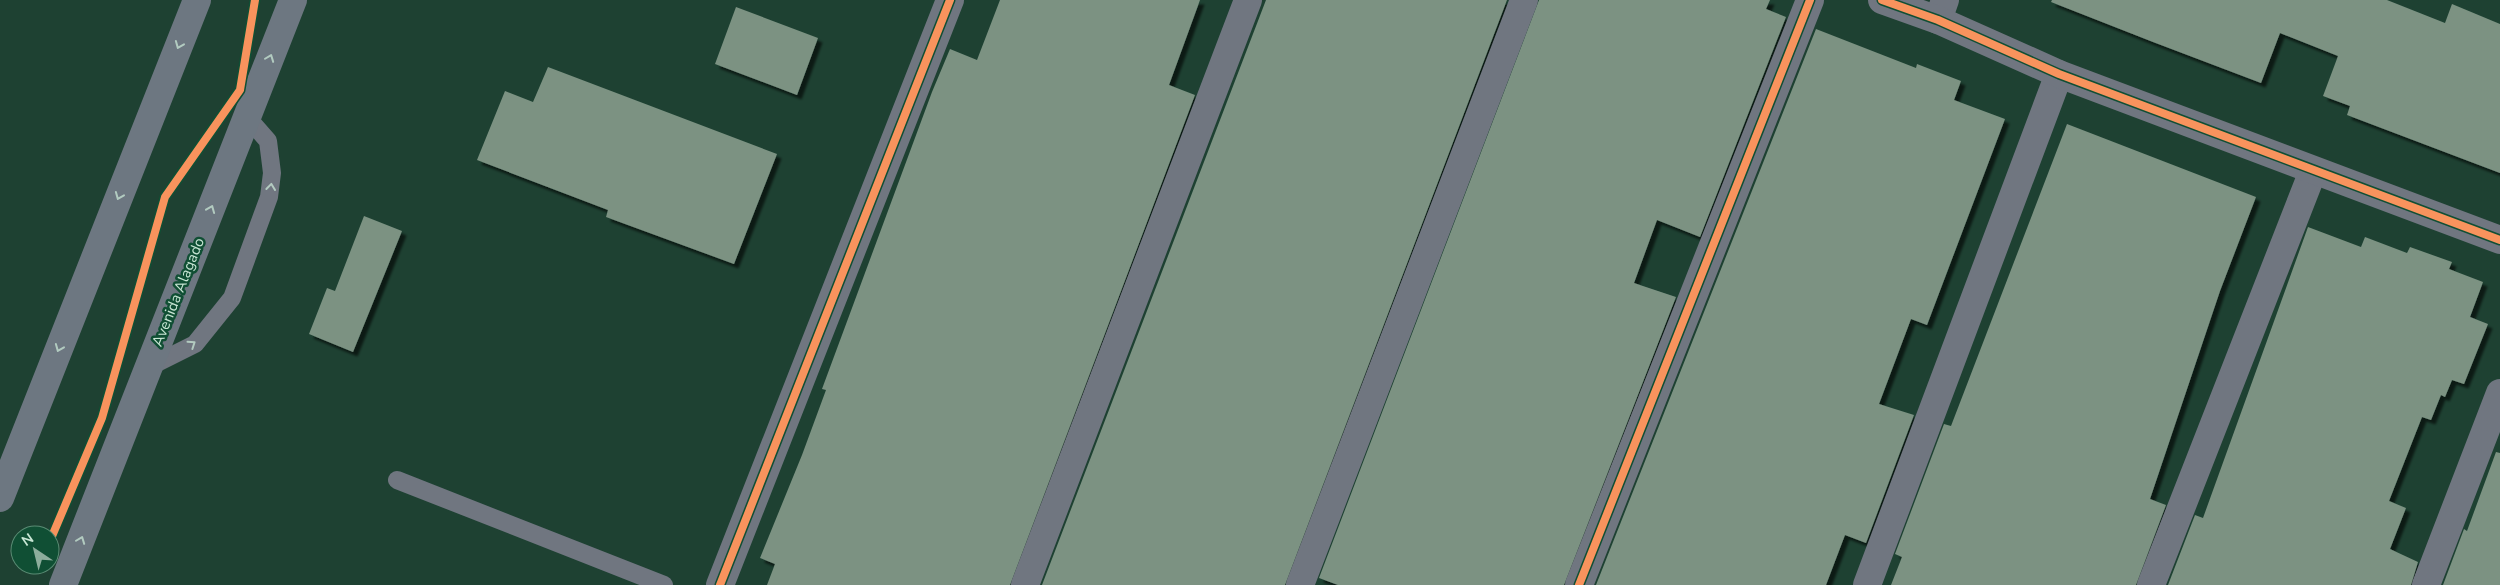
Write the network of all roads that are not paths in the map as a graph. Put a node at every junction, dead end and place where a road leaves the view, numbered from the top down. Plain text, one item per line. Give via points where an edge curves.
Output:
1 (197, 0) edge
2 (293, 0) edge
3 (950, 0) edge
4 (1248, 0) edge
5 (1524, 0) edge
6 (1810, 0) edge
7 (1882, 0) edge
8 (1941, 10) edge
9 (2059, 74) junction
10 (248, 117) junction
11 (2313, 171) junction
12 (2500, 240) edge
13 (149, 367) junction
14 (2500, 393) edge
15 (397, 480) dead end
16 (0, 498) edge
17 (63, 585) edge
18 (664, 585) edge
19 (720, 585) edge
20 (1025, 585) edge
21 (1300, 585) edge
22 (1579, 585) edge
23 (1867, 585) edge
24 (2151, 585) edge
25 (2426, 585) edge

1 -> 16 main road
10 -> 2 main road, Avenida Alagado
3 - 19 street
4 - 20 street
5 - 21 street
6 - 22 street
7 - 8 street
8 - 9 street
9 - 11 street
9 - 23 street
13 -> 10 main road, Avenida Alagado
13 -> 10 lane via 195,344 232,298 269,198 272,172 268,141
11 - 12 street
11 - 24 street
17 -> 13 main road, Avenida Alagado
14 - 25 street
15 - 18 lane

